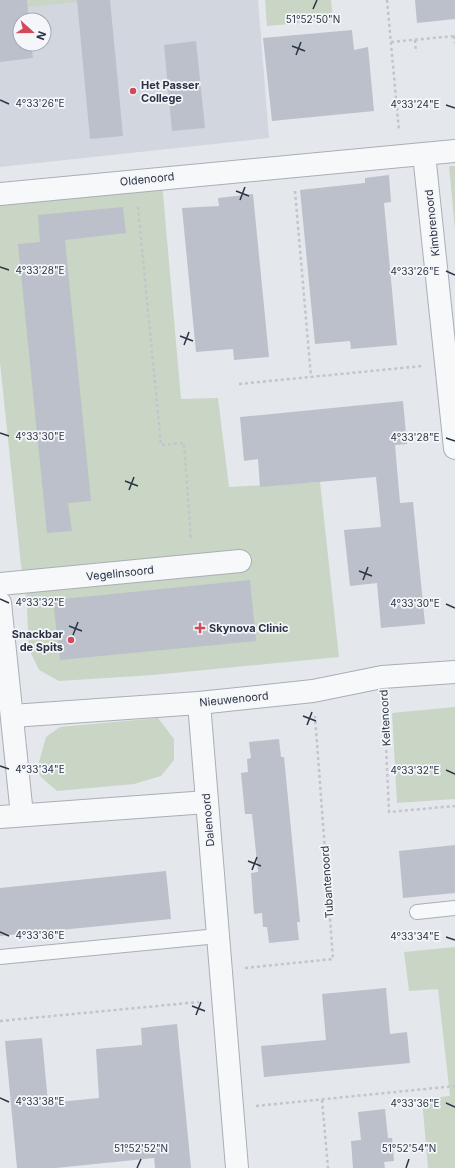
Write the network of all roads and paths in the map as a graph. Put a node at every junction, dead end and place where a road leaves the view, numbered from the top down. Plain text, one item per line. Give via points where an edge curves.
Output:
1 (387, 0) edge
2 (455, 36) edge
3 (415, 40) junction
4 (391, 42) junction
5 (455, 43) edge
6 (416, 52) dead end
7 (455, 151) edge
8 (424, 154) junction
9 (402, 155) junction
10 (293, 165) junction
11 (135, 180) junction
12 (0, 194) edge
13 (446, 363) junction
14 (311, 377) junction
15 (239, 384) dead end
16 (455, 448) edge
17 (240, 561) dead end
18 (193, 566) junction
19 (0, 584) edge
20 (0, 603) edge
21 (455, 672) edge
22 (382, 678) junction
23 (313, 691) junction
24 (199, 703) junction
25 (12, 716) junction
26 (207, 802) junction
27 (455, 806) edge
28 (22, 815) junction
29 (0, 817) edge
30 (455, 908) edge
31 (417, 912) dead end
32 (218, 936) junction
33 (0, 957) edge
34 (221, 970) junction
35 (223, 1000) junction
36 (0, 1021) edge
37 (455, 1086) edge
38 (322, 1100) junction
39 (233, 1108) junction
40 (237, 1168) edge
41 (328, 1168) edge

1 - 4 path
2 - 3 path
2 - 5 path
3 - 4 path
3 - 6 path
4 - 9 path
7 - 8 street, Oldenoord
8 - 9 street, Oldenoord
8 - 13 street, Kimbrenoord
9 - 10 street, Oldenoord
10 - 11 street, Oldenoord
10 - 14 path
11 - 12 street, Oldenoord
11 - 18 path via 161,445 184,443
13 - 14 path
13 - 16 street, Kimbrenoord
14 - 15 path
17 - 18 street, Vegelinsoord
18 - 19 street, Vegelinsoord
20 - 25 street
21 - 22 street, Nieuwenoord
22 - 23 street, Nieuwenoord
22 - 27 path, Keltenoord via 390,812
23 - 24 street, Nieuwenoord
23 - 34 path, Tubantenoord via 333,959
24 - 25 street, Nieuwenoord
24 - 26 street, Dalenoord
25 - 28 street
26 - 28 street
26 - 32 street, Dalenoord
28 - 29 street
30 - 31 lane
32 - 33 lane
32 - 34 street, Dalenoord
34 - 35 street, Dalenoord
35 - 36 path
35 - 39 street, Dalenoord
37 - 38 path
38 - 39 path
38 - 41 path
39 - 40 street, Dalenoord

